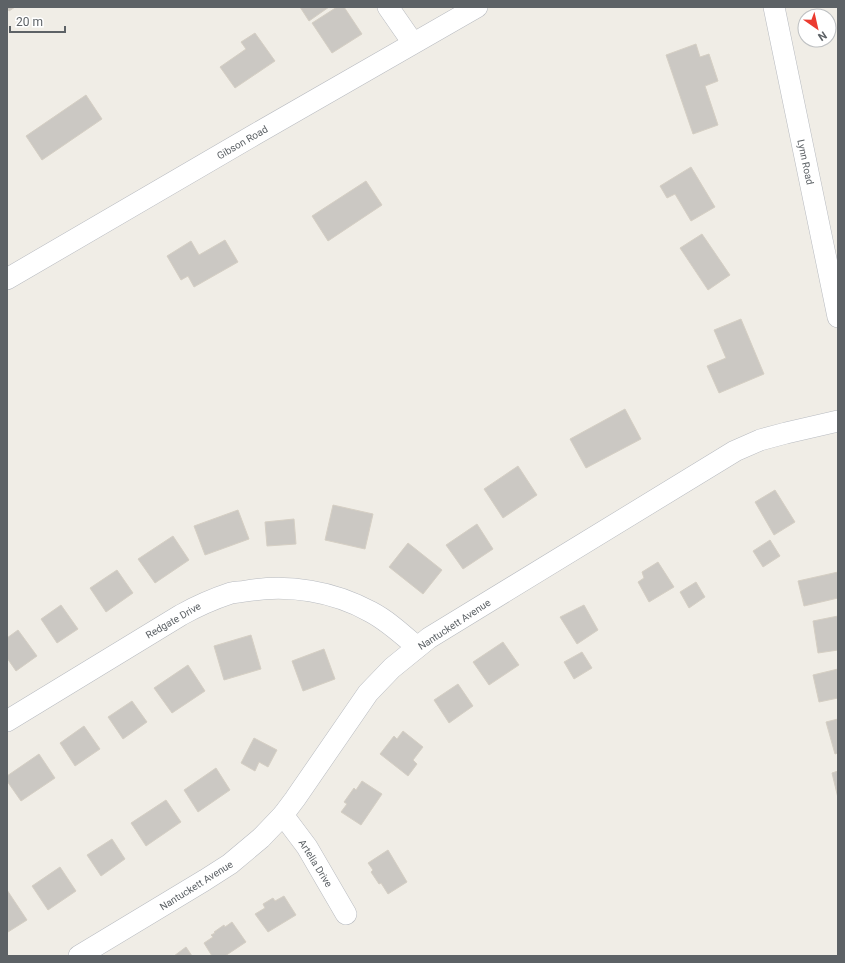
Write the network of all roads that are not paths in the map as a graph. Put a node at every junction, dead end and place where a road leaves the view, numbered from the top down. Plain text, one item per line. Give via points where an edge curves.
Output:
1 (388, 7) edge
2 (477, 7) edge
3 (774, 7) edge
4 (413, 43) junction
5 (7, 279) edge
6 (838, 317) edge
7 (838, 421) edge
8 (416, 647) junction
9 (7, 721) edge
10 (282, 815) junction
11 (346, 914) dead end
12 (79, 956) edge

1 - 4 street
2 - 4 street, Gibson Road
3 - 6 street, Lynn Road
4 - 5 street, Gibson Road
7 - 8 street, Nantuckett Avenue via 767,438 735,451
8 - 9 street, Redgate Drive via 371,612 344,599 292,588 262,588 233,593 204,603 181,615
8 - 10 street, Nantuckett Avenue via 368,693
10 - 11 street, Artelia Drive via 307,847
10 - 12 street, Nantuckett Avenue via 261,838 230,864

